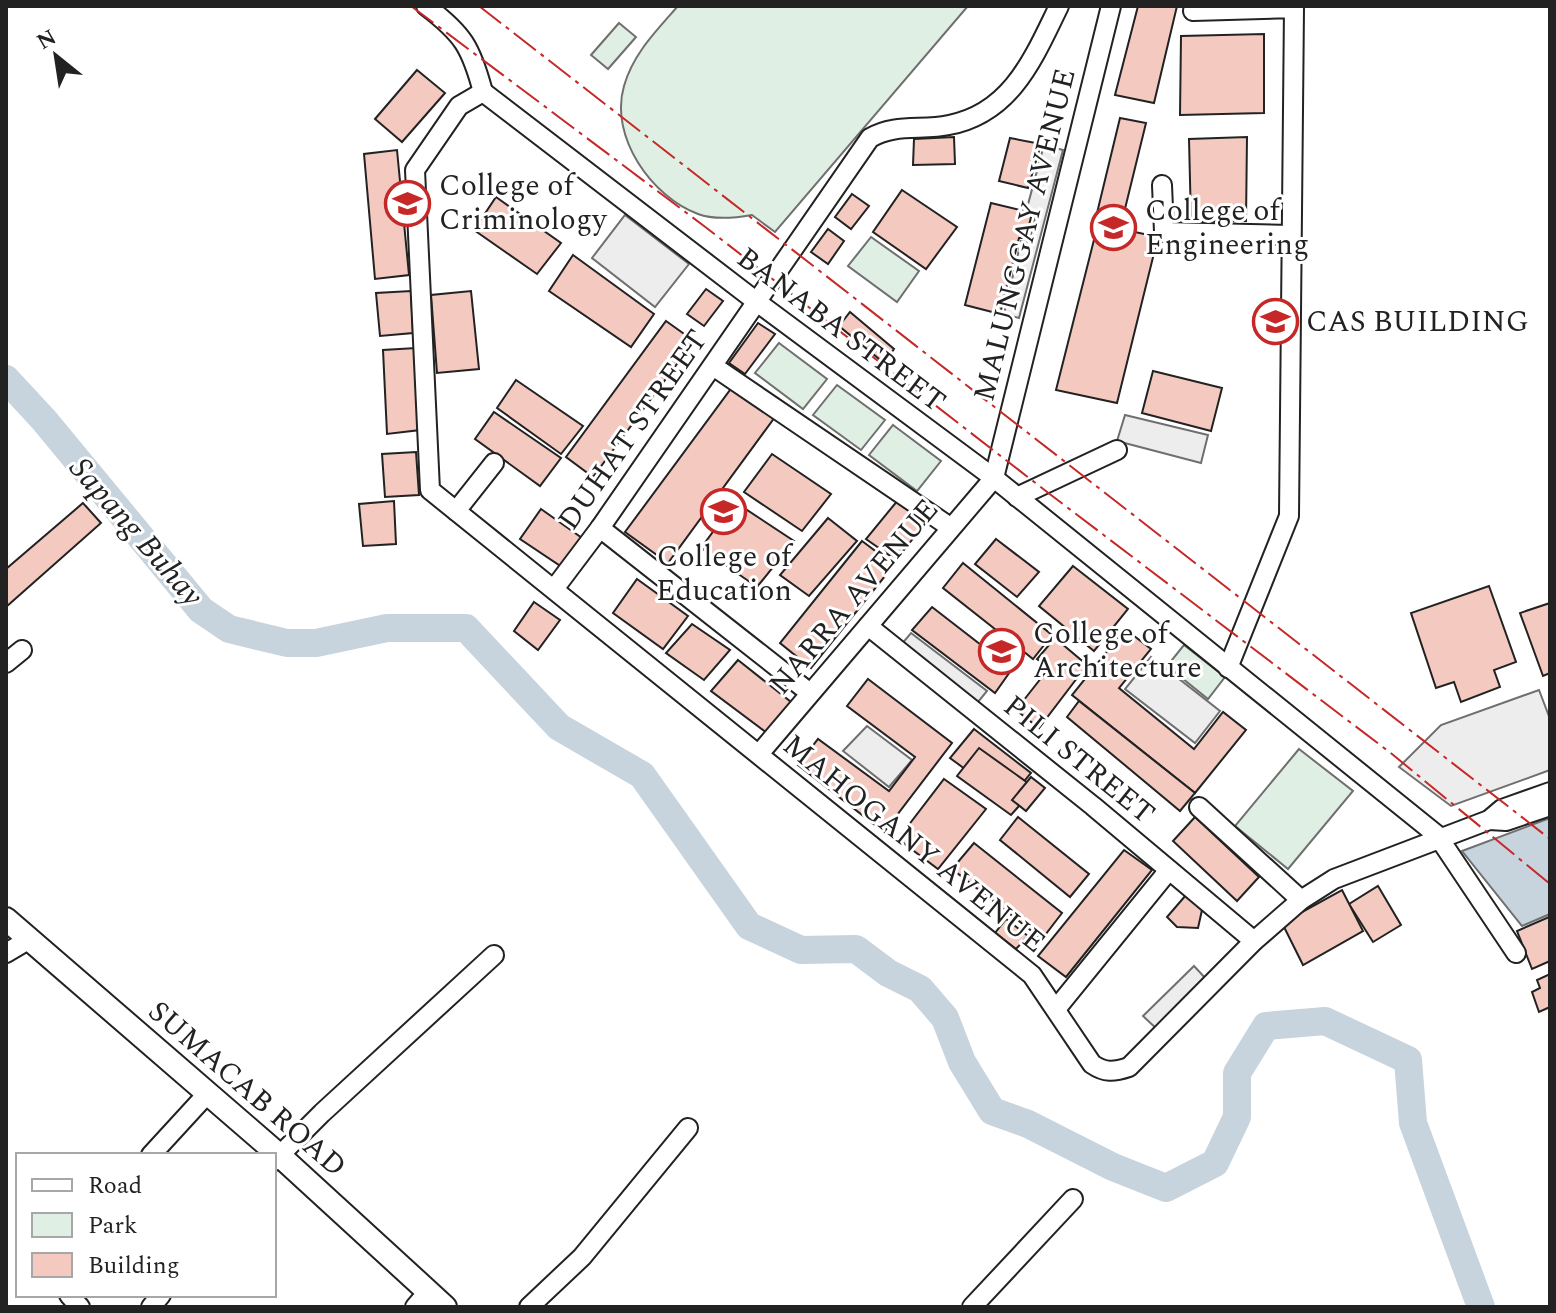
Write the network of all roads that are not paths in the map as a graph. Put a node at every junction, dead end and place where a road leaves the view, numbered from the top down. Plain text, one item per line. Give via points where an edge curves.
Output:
1 (426, 6) edge
2 (1059, 6) edge
3 (1111, 6) edge
4 (1194, 6) edge
5 (483, 92) junction
6 (1162, 185) dead end
7 (1291, 235) junction
8 (757, 302) junction
9 (713, 366) junction
10 (1117, 450) dead end
11 (494, 463) dead end
12 (994, 478) junction
13 (1017, 497) junction
14 (456, 511) junction
15 (950, 527) junction
16 (600, 528) junction
17 (554, 589) junction
18 (868, 626) junction
19 (22, 650) dead end
20 (6, 663) edge
21 (1228, 668) junction
22 (810, 693) junction
23 (759, 754) junction
24 (1550, 792) edge
25 (1550, 806) edge
26 (1199, 807) dead end
27 (1489, 820) junction
28 (1439, 838) junction
29 (1169, 870) junction
30 (1301, 900) junction
31 (6, 919) edge
32 (28, 940) junction
33 (1254, 941) junction
34 (6, 953) edge
35 (1516, 953) dead end
36 (494, 955) dead end
37 (1056, 1009) junction
38 (207, 1094) junction
39 (688, 1128) dead end
40 (153, 1153) edge
41 (272, 1153) edge
42 (277, 1158) edge
43 (1073, 1199) dead end
44 (421, 1300) edge
45 (445, 1307) edge
46 (529, 1307) edge
47 (972, 1307) edge

1 - 5 street via 452,26 474,57
2 - 8 street, DUHAT STREET via 1024,75 1003,98 950,125 884,129 870,138
3 - 12 street, MALUNGGAY AVENUE
4 - 7 street via 1193,11 1294,8
5 - 8 street, BANABA STREET
5 - 14 street, MAHOGANY AVENUE via 459,106 415,170 430,490
6 - 7 street via 1164,232
7 - 21 street via 1289,516
8 - 9 street, DUHAT STREET
8 - 12 street, BANABA STREET
9 - 15 street
9 - 16 street, DUHAT STREET
10 - 13 street
11 - 14 street
12 - 13 street, BANABA STREET
12 - 15 street, NARRA AVENUE
13 - 21 street, BANABA STREET
14 - 17 street, MAHOGANY AVENUE
15 - 18 street, NARRA AVENUE
16 - 17 street, DUHAT STREET
16 - 22 street
17 - 23 street, MAHOGANY AVENUE
18 - 22 street, NARRA AVENUE
18 - 29 street, PILI STREET
19 - 20 street
21 - 28 street, BANABA STREET
22 - 23 street, NARRA AVENUE
23 - 37 street, MAHOGANY AVENUE via 1032,975
24 - 27 street, MAHOGANY AVENUE via 1502,809
25 - 27 street, MAHOGANY AVENUE via 1506,821
26 - 30 street
27 - 28 street, MAHOGANY AVENUE
28 - 30 street, MAHOGANY AVENUE via 1334,879
28 - 35 street, BANABA STREET
29 - 33 street, PILI STREET
29 - 37 street
30 - 33 street, MAHOGANY AVENUE
31 - 32 main road, SUMACAB ROAD
32 - 34 street
32 - 38 main road, SUMACAB ROAD
33 - 37 street, MAHOGANY AVENUE via 1129,1067 1102,1071 1092,1064
36 - 42 street
38 - 40 street
38 - 41 main road, SUMACAB ROAD
39 - 46 street via 582,1257
42 - 44 main road, SUMACAB ROAD
43 - 47 street
44 - 45 main road, SUMACAB ROAD

